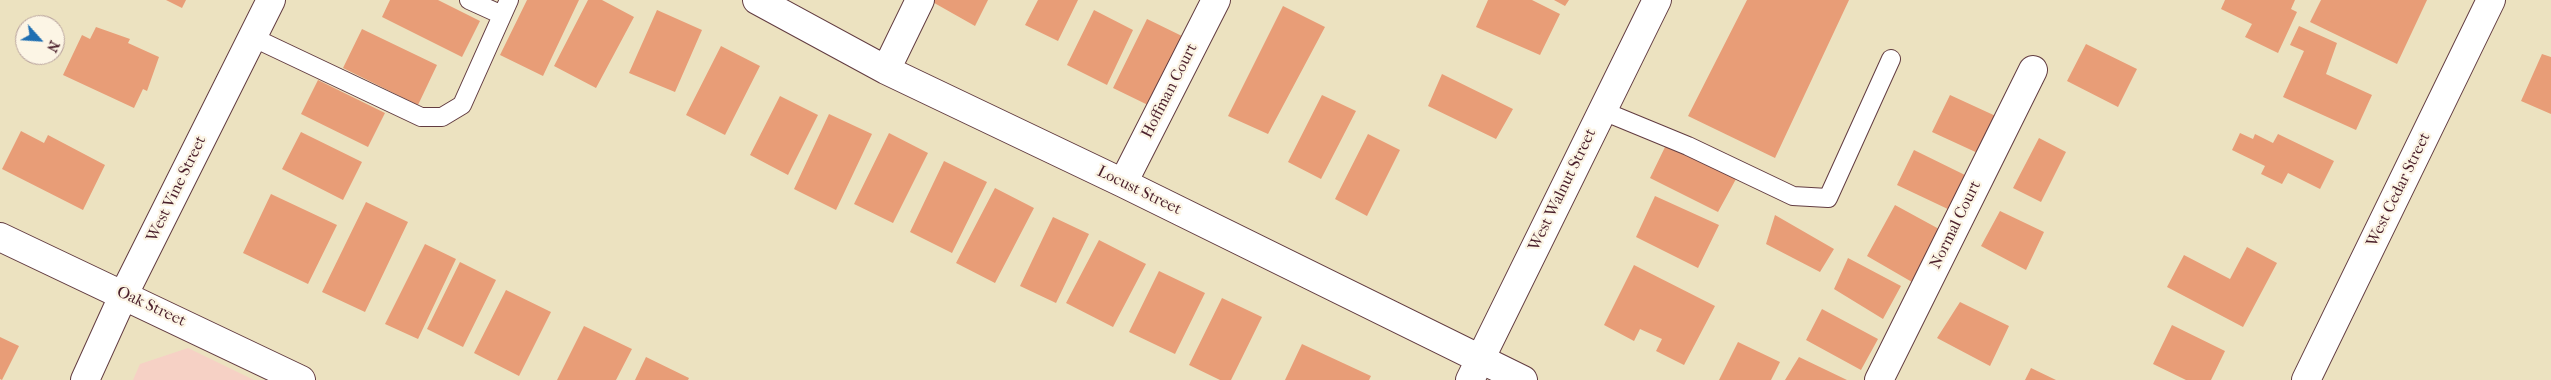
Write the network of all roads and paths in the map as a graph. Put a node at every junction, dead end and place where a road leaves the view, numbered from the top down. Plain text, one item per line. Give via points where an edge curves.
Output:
1 (271, 0) edge
2 (469, 0) edge
3 (757, 0) edge
4 (920, 0) edge
5 (1216, 0) edge
6 (1657, 0) edge
7 (2491, 0) edge
8 (506, 8) edge
9 (252, 37) junction
10 (1891, 59) dead end
11 (886, 70) junction
12 (2033, 70) dead end
13 (1603, 111) junction
14 (1123, 183) junction
15 (0, 236) edge
16 (124, 294) junction
17 (1475, 370) edge
18 (85, 380) edge
19 (302, 380) edge
20 (1523, 380) edge
21 (1879, 380) edge
22 (2306, 380) edge

1 - 9 street, West Vine Street
2 - 8 lane
3 - 11 street, Locust Street
4 - 11 street
5 - 14 street, Hoffman Court
6 - 13 street, West Walnut Street
7 - 22 street, West Cedar Street
8 - 9 lane via 462,105 442,117 421,117
9 - 16 street, West Vine Street
10 - 13 lane via 1828,198 1793,196 1688,146
11 - 14 street, Locust Street
12 - 21 street, Normal Court
13 - 17 street, West Walnut Street
14 - 17 street, Locust Street
15 - 16 street, Oak Street
16 - 18 street, West Vine Street
16 - 19 street, Oak Street
17 - 20 street, Locust Street

